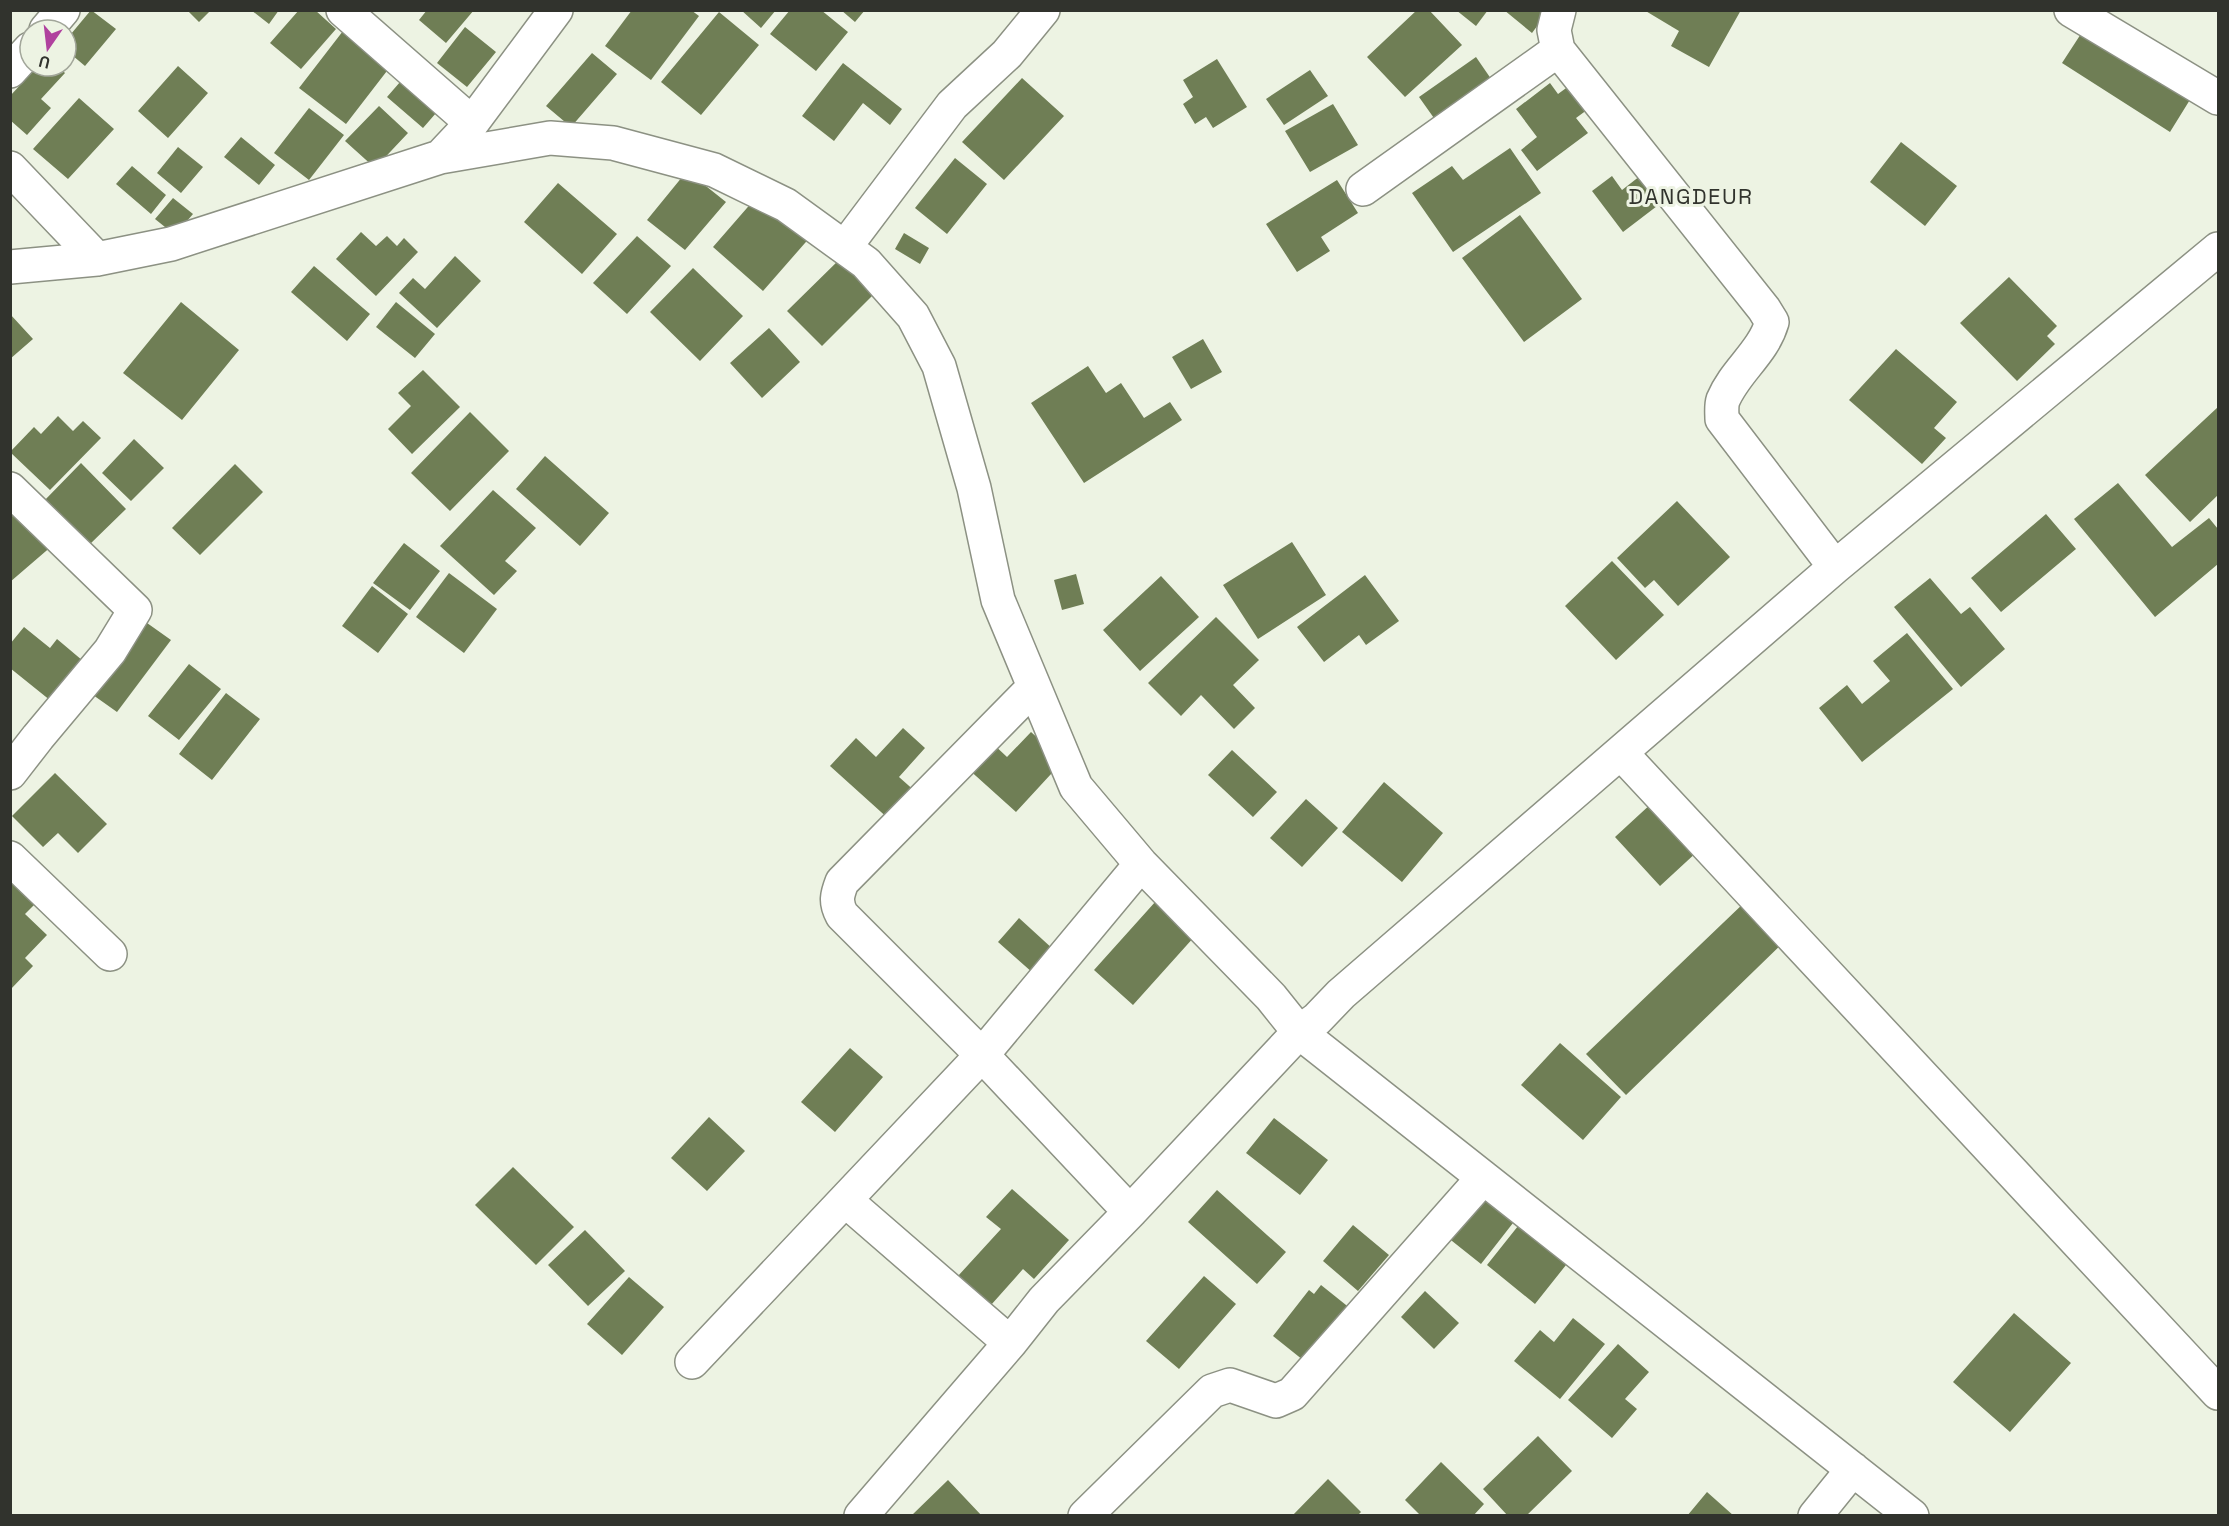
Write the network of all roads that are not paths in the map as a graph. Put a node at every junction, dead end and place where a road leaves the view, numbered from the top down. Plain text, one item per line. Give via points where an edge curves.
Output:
1 (344, 10) edge
2 (556, 10) edge
3 (1043, 10) edge
4 (1559, 10) edge
5 (2071, 10) edge
6 (1558, 50) junction
7 (2218, 98) edge
8 (475, 136) junction
9 (10, 168) edge
10 (1363, 189) dead end
11 (845, 247) junction
12 (2218, 249) edge
13 (97, 259) junction
14 (10, 267) edge
15 (10, 489) edge
16 (1835, 567) junction
17 (1035, 687) junction
18 (1621, 753) junction
19 (10, 773) edge
20 (10, 858) edge
21 (1141, 864) junction
22 (110, 954) dead end
23 (1308, 1025) junction
24 (982, 1054) junction
25 (1483, 1178) junction
26 (845, 1200) junction
27 (1130, 1212) junction
28 (1010, 1343) junction
29 (692, 1362) dead end
30 (2217, 1389) edge
31 (1853, 1469) junction
32 (861, 1515) edge
33 (1085, 1515) edge
34 (1815, 1515) edge
35 (1912, 1515) edge

1 - 8 street
2 - 8 street
3 - 11 street via 1007,54 952,105
4 - 6 street via 1554,30
5 - 7 street
6 - 10 street
6 - 16 street via 1772,322 1768,338 1726,394 1722,419
8 - 11 street via 613,143 714,170 786,205
8 - 13 street via 440,157 171,244
9 - 13 street
11 - 17 street via 866,263 913,316 939,366 974,488 998,600
12 - 16 street
13 - 14 street
15 - 19 street via 135,610 110,651
16 - 18 street
17 - 21 street via 1076,788
17 - 24 street via 842,882 837,893 836,904 842,915
18 - 23 street
18 - 30 street
20 - 22 street
21 - 23 street via 1271,997
21 - 24 street
23 - 25 street
23 - 27 street
24 - 26 street
24 - 27 street
25 - 31 street
25 - 33 street via 1292,1394 1275,1401 1230,1385 1212,1391
26 - 28 street
26 - 29 street
27 - 28 street via 1044,1300
28 - 32 street
31 - 34 street
31 - 35 street

